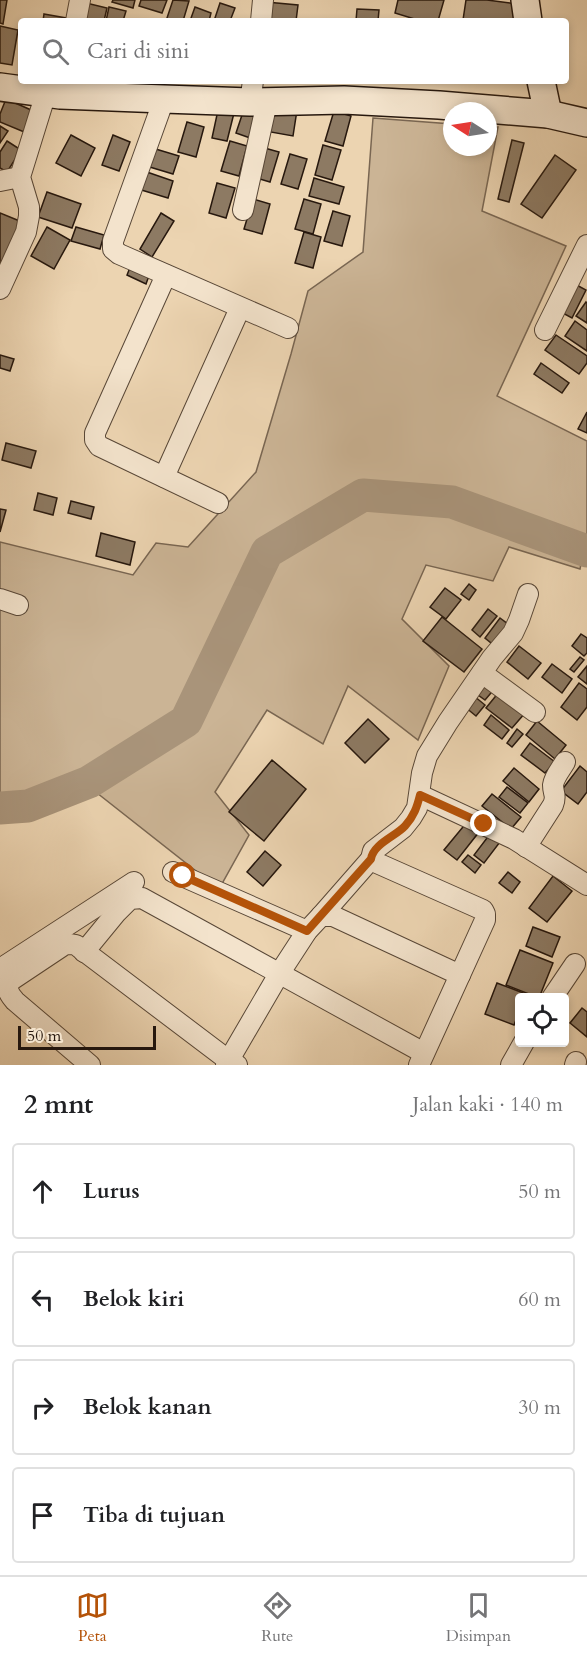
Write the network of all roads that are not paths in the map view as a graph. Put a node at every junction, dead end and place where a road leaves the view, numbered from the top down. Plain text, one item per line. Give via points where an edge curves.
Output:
1 (80, 0) edge
2 (263, 0) edge
3 (525, 0) edge
4 (77, 18) edge
5 (261, 18) edge
6 (528, 18) edge
7 (542, 84) edge
8 (0, 87) edge
9 (56, 90) edge
10 (257, 95) edge
11 (164, 99) junction
12 (548, 114) junction
13 (587, 123) edge
14 (20, 177) junction
15 (0, 182) edge
16 (243, 210) dead end
17 (587, 245) edge
18 (166, 274) junction
19 (0, 289) edge
20 (240, 308) junction
21 (288, 328) dead end
22 (545, 330) dead end
23 (164, 477) junction
24 (218, 503) dead end
25 (528, 594) dead end
26 (482, 673) junction
27 (535, 712) dead end
28 (565, 762) dead end
29 (420, 795) junction
30 (526, 847) junction
31 (371, 859) junction
32 (173, 873) dead end
33 (134, 882) dead end
34 (587, 885) edge
35 (321, 916) junction
36 (307, 931) junction
37 (84, 952) junction
38 (575, 964) dead end
39 (0, 969) edge
40 (279, 974) junction
41 (460, 975) junction
42 (555, 993) edge
43 (521, 1047) edge
44 (421, 1059) edge
45 (230, 1063) edge
46 (90, 1065) edge
47 (511, 1065) edge

1 - 4 street
2 - 5 street
3 - 6 main road
7 - 12 main road
8 - 9 main road
9 - 11 main road
9 - 14 street
10 - 11 main road
10 - 12 main road
10 - 16 street
11 - 18 street via 113,249
12 - 13 main road
14 - 15 street
14 - 19 street via 29,216 26,232
17 - 22 street
18 - 20 street
18 - 23 street via 95,433 99,446
20 - 21 street
20 - 23 street
23 - 24 street
25 - 26 street via 513,633
26 - 27 street
26 - 29 street via 427,756
28 - 30 street via 555,780 553,805
29 - 30 street
29 - 31 street via 411,818 373,851
30 - 34 street
31 - 35 street
31 - 41 street via 483,910 484,920
32 - 36 street
33 - 39 street
35 - 36 street
35 - 41 street via 333,916
36 - 40 street
37 - 40 street via 116,913 130,900 142,898
37 - 45 street
37 - 46 street via 76,945 64,945 10,981 8,991
38 - 42 street
40 - 44 street
40 - 45 street
41 - 44 street
43 - 47 street

